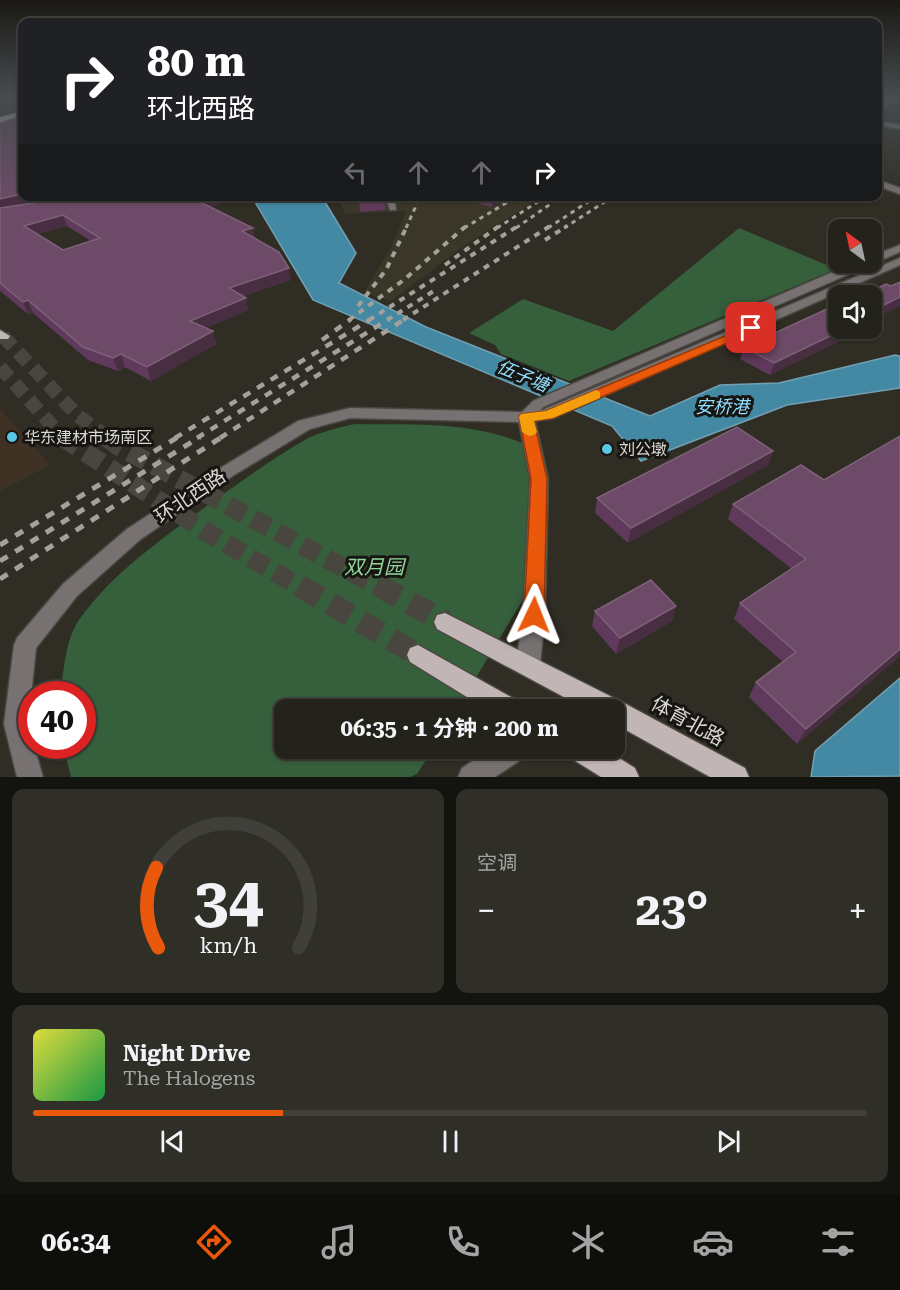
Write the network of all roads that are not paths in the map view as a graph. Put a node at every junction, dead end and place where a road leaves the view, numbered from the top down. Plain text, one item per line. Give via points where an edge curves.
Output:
1 (882, 184) edge
2 (900, 191) edge
3 (391, 201) edge
4 (393, 208) dead end
5 (900, 248) edge
6 (882, 256) edge
7 (900, 261) edge
8 (841, 273) edge
9 (537, 412) junction
10 (445, 622) tunnel mouth
11 (418, 655) tunnel mouth
12 (528, 665) junction
13 (492, 699) edge
14 (593, 699) edge
15 (625, 716) edge
16 (499, 759) edge
17 (596, 759) edge
18 (728, 772) edge
19 (30, 777) edge
20 (471, 777) edge
21 (626, 777) edge

1 - 2 street
3 - 4 street
5 - 6 street
7 - 9 street, 环北西路 via 608,390
8 - 9 street, 环北西路 via 592,380
9 - 12 street via 539,479 534,615
9 - 19 street, 环北西路 via 350,413 304,425 134,534 70,590 25,645 16,724
10 - 12 main road, 体育北路
11 - 13 main road
12 - 14 main road, 体育北路
15 - 18 main road, 体育北路
16 - 20 street
17 - 21 main road

